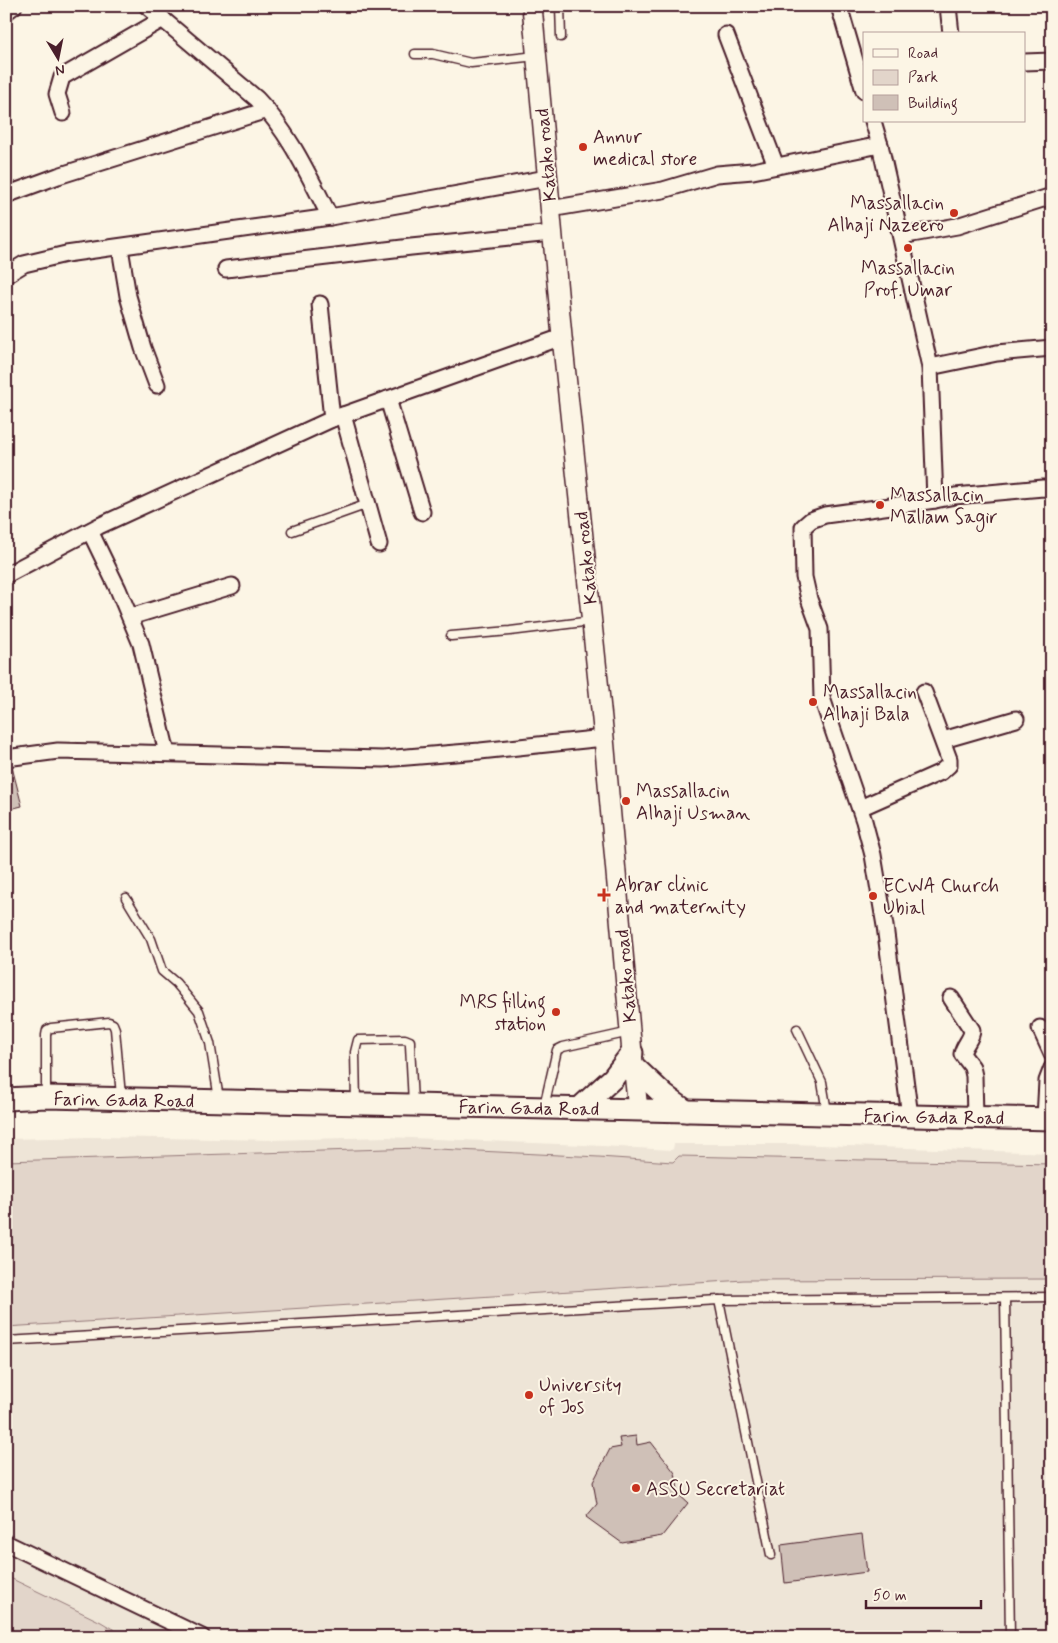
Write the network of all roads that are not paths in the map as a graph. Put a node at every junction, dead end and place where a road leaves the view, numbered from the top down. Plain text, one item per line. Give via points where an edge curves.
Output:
1 (14, 6) edge
2 (147, 6) edge
3 (532, 6) edge
4 (560, 6) edge
5 (839, 6) edge
6 (948, 6) edge
7 (6, 12) edge
8 (162, 19) junction
9 (951, 32) edge
10 (726, 35) dead end
11 (561, 37) dead end
12 (416, 54) dead end
13 (536, 56) junction
14 (1052, 61) edge
15 (1026, 62) edge
16 (863, 85) edge
17 (267, 110) junction
18 (63, 113) dead end
19 (873, 122) edge
20 (880, 145) junction
21 (776, 166) junction
22 (547, 178) junction
23 (6, 195) edge
24 (1052, 196) edge
25 (550, 209) junction
26 (330, 217) junction
27 (552, 233) junction
28 (900, 236) junction
29 (120, 248) junction
30 (226, 269) dead end
31 (6, 275) edge
32 (320, 304) dead end
33 (562, 338) junction
34 (1052, 348) edge
35 (930, 367) junction
36 (157, 384) dead end
37 (388, 399) junction
38 (337, 417) junction
39 (1052, 489) edge
40 (935, 500) junction
41 (368, 504) junction
42 (422, 512) dead end
43 (90, 531) junction
44 (292, 531) dead end
45 (379, 544) dead end
46 (7, 572) edge
47 (232, 586) dead end
48 (130, 618) junction
49 (592, 621) junction
50 (450, 636) dead end
51 (924, 692) dead end
52 (1016, 720) dead end
53 (604, 738) junction
54 (942, 740) junction
55 (167, 753) junction
56 (6, 758) edge
57 (860, 808) junction
58 (126, 898) dead end
59 (952, 998) dead end
60 (797, 1028) dead end
61 (1040, 1028) dead end
62 (630, 1032) junction
63 (1052, 1054) edge
64 (632, 1060) junction
65 (1052, 1068) edge
66 (46, 1097) junction
67 (121, 1098) junction
68 (6, 1099) edge
69 (219, 1101) junction
70 (356, 1104) junction
71 (413, 1105) junction
72 (544, 1107) junction
73 (580, 1108) junction
74 (638, 1110) junction
75 (686, 1111) junction
76 (827, 1114) junction
77 (910, 1116) junction
78 (975, 1117) junction
79 (1048, 1119) edge
80 (1052, 1297) edge
81 (1004, 1298) junction
82 (719, 1300) junction
83 (6, 1341) edge
84 (6, 1543) edge
85 (771, 1555) dead end
86 (202, 1637) edge
87 (1010, 1637) edge

1 - 7 street
2 - 8 street
3 - 13 street, Katako road
4 - 11 lane
5 - 16 street
6 - 9 street
8 - 17 street
8 - 18 street via 62,77 57,94
10 - 21 street
12 - 13 lane via 471,62
13 - 22 street, Katako road
14 - 15 street
17 - 23 street
17 - 26 street via 296,153
19 - 20 street
20 - 21 street
20 - 28 street
21 - 25 street via 717,174 663,190
22 - 25 street, Katako road
22 - 26 street
24 - 28 street via 957,226
25 - 27 street, Katako road
26 - 29 street
27 - 30 street
27 - 33 street, Katako road
28 - 35 street
29 - 31 street via 49,258 24,264
29 - 36 street via 128,296
32 - 38 street
33 - 37 street
33 - 49 street, Katako road
34 - 35 street via 997,353
35 - 40 street
37 - 38 street
37 - 42 street
38 - 41 street
38 - 43 street
39 - 40 street via 999,491
40 - 57 street via 825,515 803,527 804,577 820,629 822,698
41 - 44 lane
41 - 45 street
43 - 46 street
43 - 48 street
47 - 48 street
48 - 55 street via 141,644
49 - 50 lane
49 - 53 street, Katako road
51 - 54 street
52 - 54 street
53 - 55 street via 383,759
53 - 62 street, Katako road
54 - 57 street via 949,765 941,772
55 - 56 street via 58,751
57 - 77 street via 873,855 884,917
58 - 69 lane via 151,939 162,972 199,1010 210,1043
59 - 78 street via 972,1030 962,1054 972,1067 974,1076
60 - 76 lane via 822,1082
61 - 63 street
62 - 64 street, Katako road
62 - 72 lane via 557,1050
64 - 73 main road
64 - 74 street, Katako road
64 - 75 main road via 664,1095
65 - 79 street via 1047,1081
66 - 67 main road, Farin Gada Road
66 - 67 lane via 47,1030 109,1022 114,1029
66 - 68 main road, Farin Gada Road
67 - 69 main road, Farin Gada Road
69 - 70 main road, Farin Gada Road
70 - 71 main road, Farin Gada Road
70 - 71 lane via 355,1052 358,1040 405,1039 410,1041
71 - 72 main road, Farin Gada Road
72 - 73 main road, Farin Gada Road
73 - 74 main road, Farin Gada Road
74 - 75 main road, Farin Gada Road
75 - 76 main road, Farin Gada Road
76 - 77 main road, Farin Gada Road
77 - 78 main road, Farin Gada Road
78 - 79 main road, Farin Gada Road
80 - 81 lane
81 - 82 lane
81 - 87 lane
82 - 83 lane
82 - 85 lane
84 - 86 street

